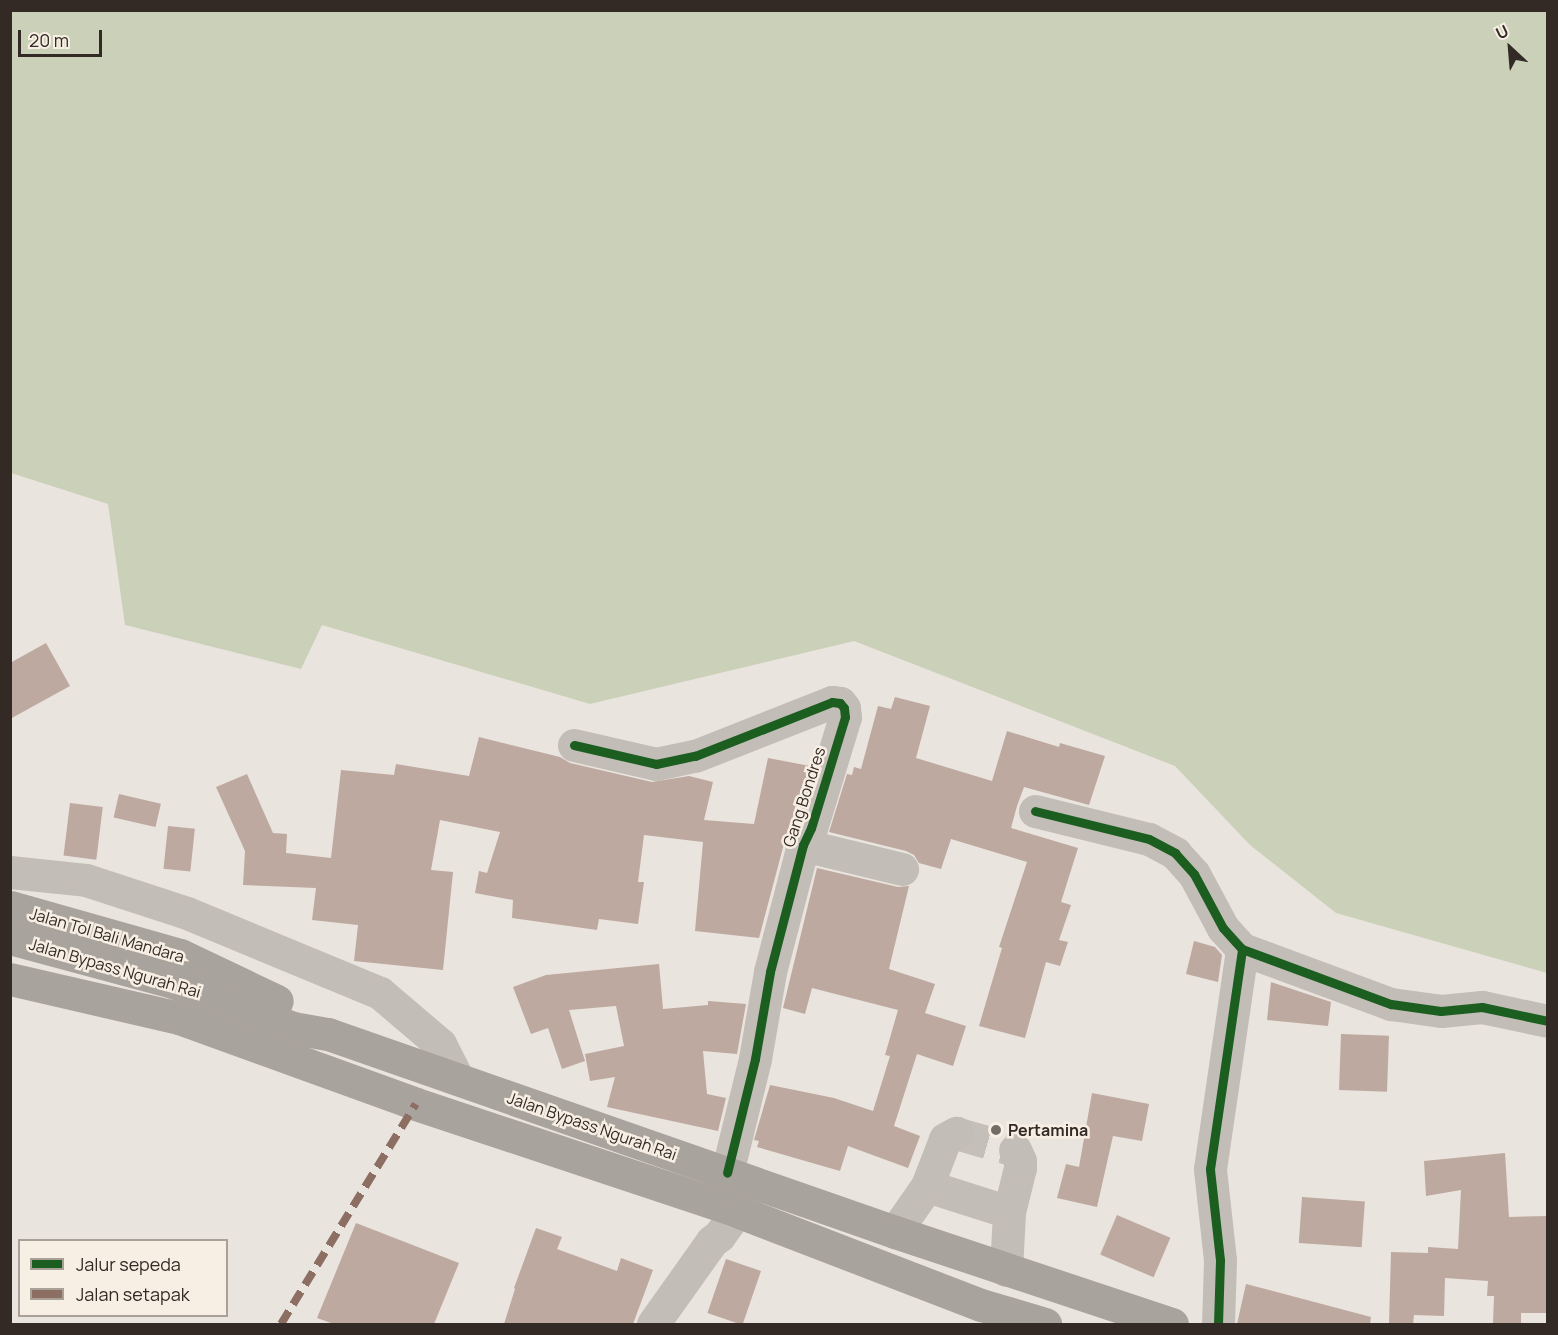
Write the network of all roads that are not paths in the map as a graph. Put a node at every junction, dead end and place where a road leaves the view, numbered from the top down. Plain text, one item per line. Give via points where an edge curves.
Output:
1 (574, 745) dead end
2 (1035, 811) dead end
3 (803, 845) junction
4 (902, 869) dead end
5 (10, 872) edge
6 (10, 907) edge
7 (244, 936) junction
8 (10, 939) edge
9 (1242, 949) junction
10 (10, 979) edge
11 (224, 989) junction
12 (1548, 1021) edge
13 (328, 1034) joint
14 (458, 1079) junction
15 (956, 1133) dead end
16 (1015, 1150) dead end
17 (727, 1173) junction
18 (927, 1186) junction
19 (729, 1209) junction
20 (1009, 1212) junction
21 (895, 1232) junction
22 (1006, 1270) junction
23 (979, 1315) edge
24 (652, 1324) edge
25 (1045, 1324) edge
26 (1172, 1324) edge
27 (1218, 1324) edge

1 - 3 street, Gang Bondres via 656,764 695,756 832,702 840,703 845,717
2 - 9 street via 1149,839 1175,853 1194,874 1223,928
3 - 4 street
3 - 17 street, Gang Bondres via 770,972 755,1059
5 - 7 street via 86,879
6 - 11 highway, Jalan Tol Bali Mandara via 180,955
7 - 11 street
7 - 14 street via 380,993 440,1044
8 - 11 highway, Jalan Bypass Ngurah Rai via 173,982
9 - 12 street via 1391,1004 1441,1011 1482,1007
9 - 27 street via 1210,1169 1220,1260
10 - 19 highway, Jalan Bypass Ngurah Rai via 179,1018 416,1104
11 - 13 highway, Jalan Tol Bali Mandara via 299,1011
13 - 14 highway, Jalan Bypass Ngurah Rai
14 - 17 highway, Jalan Bypass Ngurah Rai
15 - 18 street via 945,1139
16 - 20 street via 1020,1168
17 - 21 highway, Jalan Bypass Ngurah Rai
18 - 20 street
18 - 21 street
19 - 23 highway, Jalan Bypass Ngurah Rai
19 - 24 street via 719,1236
20 - 22 street
21 - 22 highway, Jalan Bypass Ngurah Rai
22 - 26 highway, Jalan Bypass Ngurah Rai
23 - 25 highway, Jalan Bypass Ngurah Rai

